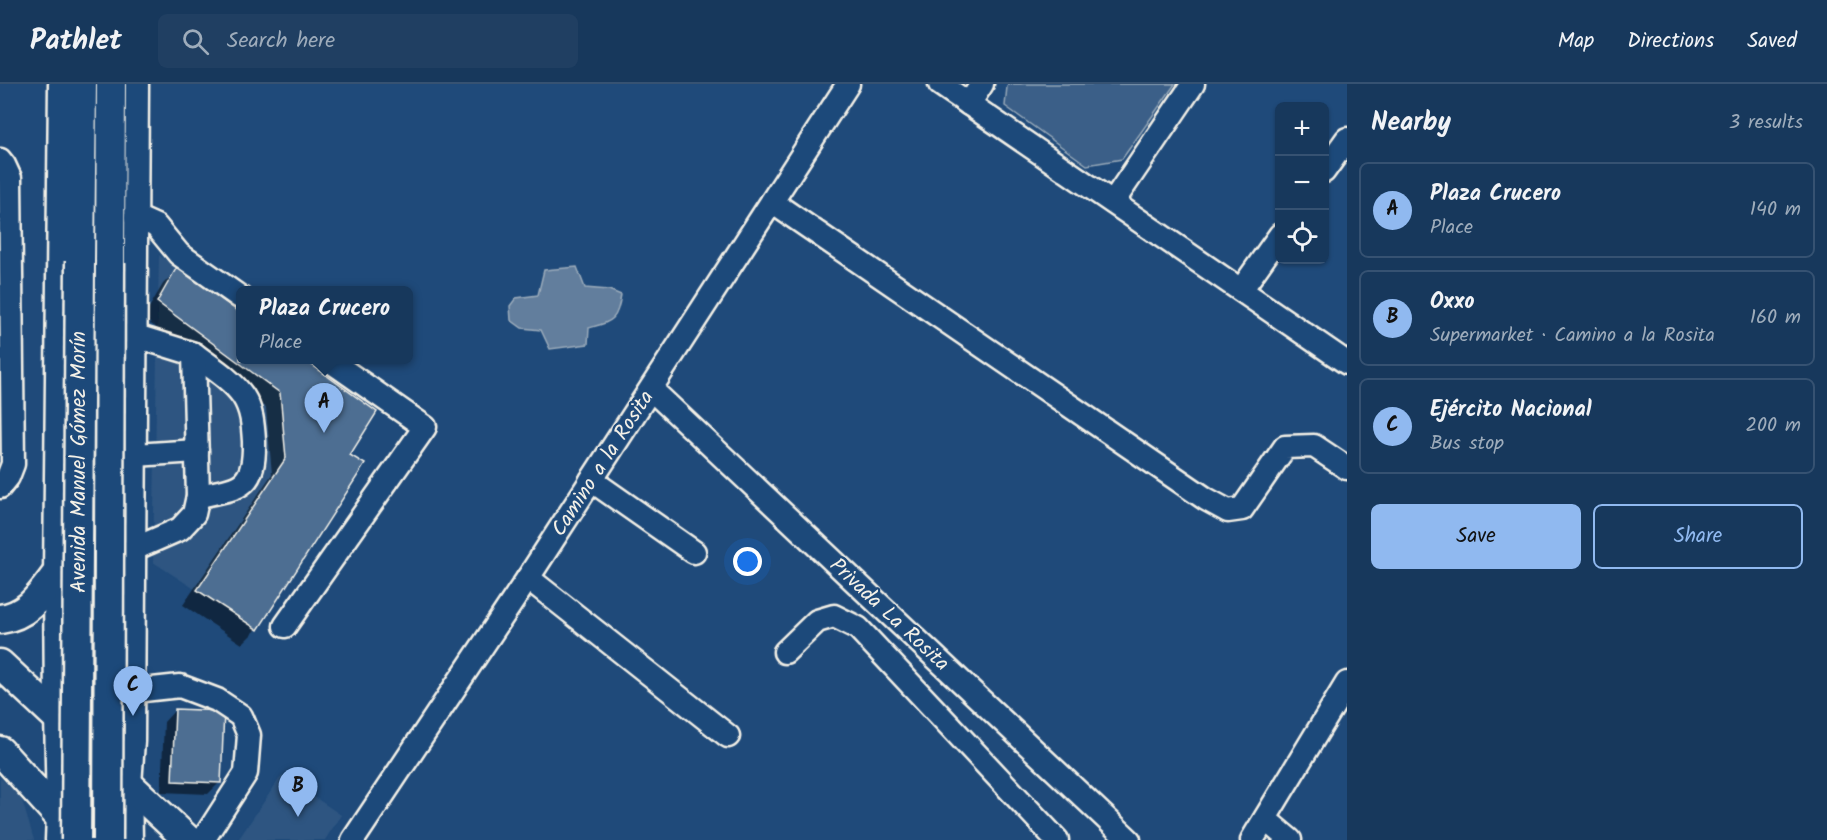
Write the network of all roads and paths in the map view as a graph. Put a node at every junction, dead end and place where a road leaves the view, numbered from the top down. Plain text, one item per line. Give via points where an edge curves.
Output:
1 (60, 84) edge
2 (82, 84) edge
3 (111, 84) edge
4 (137, 84) edge
5 (848, 84) edge
6 (940, 84) edge
7 (982, 84) edge
8 (1193, 84) edge
9 (969, 104) junction
10 (1347, 139) edge
11 (0, 160) edge
12 (1329, 164) edge
13 (772, 202) junction
14 (1113, 202) junction
15 (136, 217) junction
16 (1275, 243) edge
17 (1241, 290) junction
18 (236, 294) edge
19 (136, 336) junction
20 (194, 354) junction
21 (1347, 363) edge
22 (335, 364) edge
23 (651, 389) junction
24 (197, 451) junction
25 (135, 455) junction
26 (1347, 468) edge
27 (591, 480) junction
28 (0, 487) edge
29 (198, 496) junction
30 (134, 549) junction
31 (694, 552) dead end
32 (55, 576) junction
33 (528, 578) junction
34 (0, 619) edge
35 (285, 626) dead end
36 (55, 652) junction
37 (786, 652) dead end
38 (134, 662) junction
39 (0, 664) edge
40 (1347, 683) edge
41 (134, 691) junction
42 (56, 714) junction
43 (728, 736) dead end
44 (0, 752) edge
45 (130, 785) junction
46 (1265, 819) junction
47 (58, 827) edge
48 (76, 840) edge
49 (84, 840) edge
50 (108, 840) edge
51 (131, 840) edge
52 (188, 840) edge
53 (203, 840) edge
54 (353, 840) edge
55 (1057, 840) edge
56 (1128, 840) edge
57 (1252, 840) edge
58 (1290, 840) edge

1 - 32 street
2 - 48 main road, Avenida Manuel Gómez Morín, bridge
3 - 50 main road, Avenida Manuel Gómez Morín, bridge
4 - 15 street
5 - 13 street, Camino a la Rosita
6 - 9 street
7 - 9 street
8 - 14 street
9 - 14 street
10 - 12 street
11 - 28 street via 10,178 13,465
13 - 23 street, Camino a la Rosita
13 - 26 street via 1228,511 1242,509 1285,447 1314,446
14 - 17 street
15 - 18 street via 156,226 179,254
15 - 19 street
16 - 17 street
17 - 21 street
19 - 20 street
19 - 25 street
20 - 24 street
20 - 29 street via 243,396 252,419 254,462 242,484
22 - 35 street via 424,427
23 - 27 street, Camino a la Rosita
23 - 56 street, Privada La Rosita
24 - 25 street
24 - 29 street
25 - 30 street
27 - 31 street
27 - 33 street, Camino a la Rosita
29 - 30 street via 194,514 180,529
30 - 38 street
32 - 34 main road via 28,609
32 - 36 street
33 - 43 street
33 - 54 street, Camino a la Rosita
36 - 38 street via 75,671 95,680 116,678
36 - 42 street
37 - 55 street via 817,621 834,616 858,628
38 - 41 street
39 - 42 main road
40 - 46 street
41 - 45 street
41 - 53 street via 180,686 217,700 241,716 249,735 246,773
42 - 45 main road
42 - 47 street
44 - 47 main road
45 - 51 street
45 - 52 main road
46 - 57 street
46 - 58 street
47 - 49 main road

